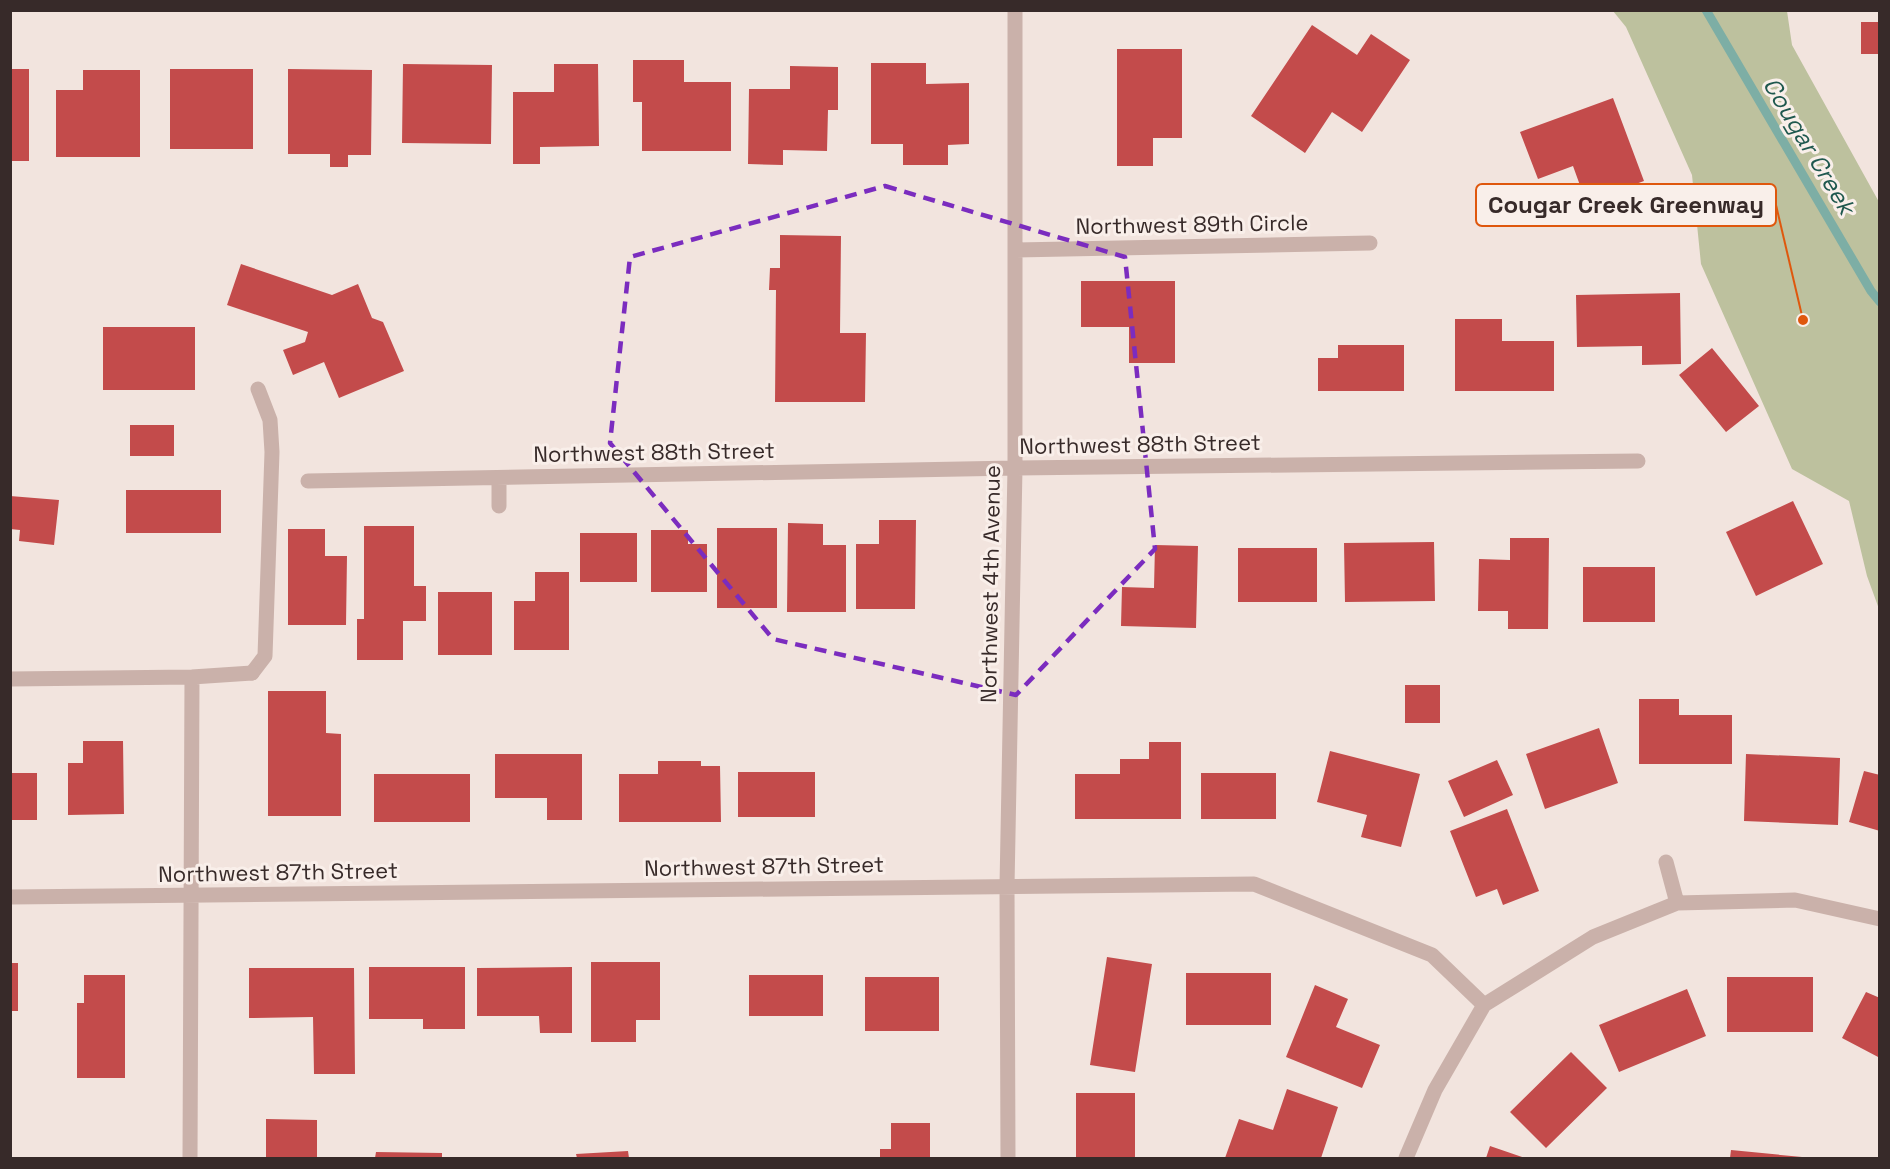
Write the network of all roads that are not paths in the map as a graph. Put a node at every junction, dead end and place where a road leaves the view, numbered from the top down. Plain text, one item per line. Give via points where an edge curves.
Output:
1 (1015, 10) edge
2 (1370, 243) dead end
3 (1015, 250) junction
4 (258, 389) dead end
5 (1638, 461) dead end
6 (1015, 468) junction
7 (499, 478) junction
8 (308, 482) dead end
9 (499, 506) dead end
10 (192, 677) junction
11 (10, 679) edge
12 (1666, 862) dead end
13 (1007, 886) junction
14 (190, 895) junction
15 (10, 897) edge
16 (1677, 903) junction
17 (1880, 919) edge
18 (1484, 1005) junction
19 (190, 1158) edge
20 (1008, 1158) edge
21 (1406, 1158) edge

1 - 3 street, Northwest 4th Avenue
2 - 3 street, Northwest 89th Circle
3 - 6 street, Northwest 4th Avenue
4 - 10 street via 270,420 273,452 265,656 252,673
5 - 6 street, Northwest 88th Street
6 - 7 street, Northwest 88th Street
6 - 13 street, Northwest 4th Avenue
7 - 8 street, Northwest 88th Street
7 - 9 street
10 - 11 street
10 - 14 street
12 - 16 street
13 - 14 street, Northwest 87th Street
13 - 18 street, Northwest 87th Street via 1254,884 1432,955
13 - 20 street, Northwest 4th Avenue
14 - 15 street, Northwest 87th Street
14 - 19 street
16 - 17 street via 1795,900
16 - 18 street via 1593,937
18 - 21 street via 1435,1090

